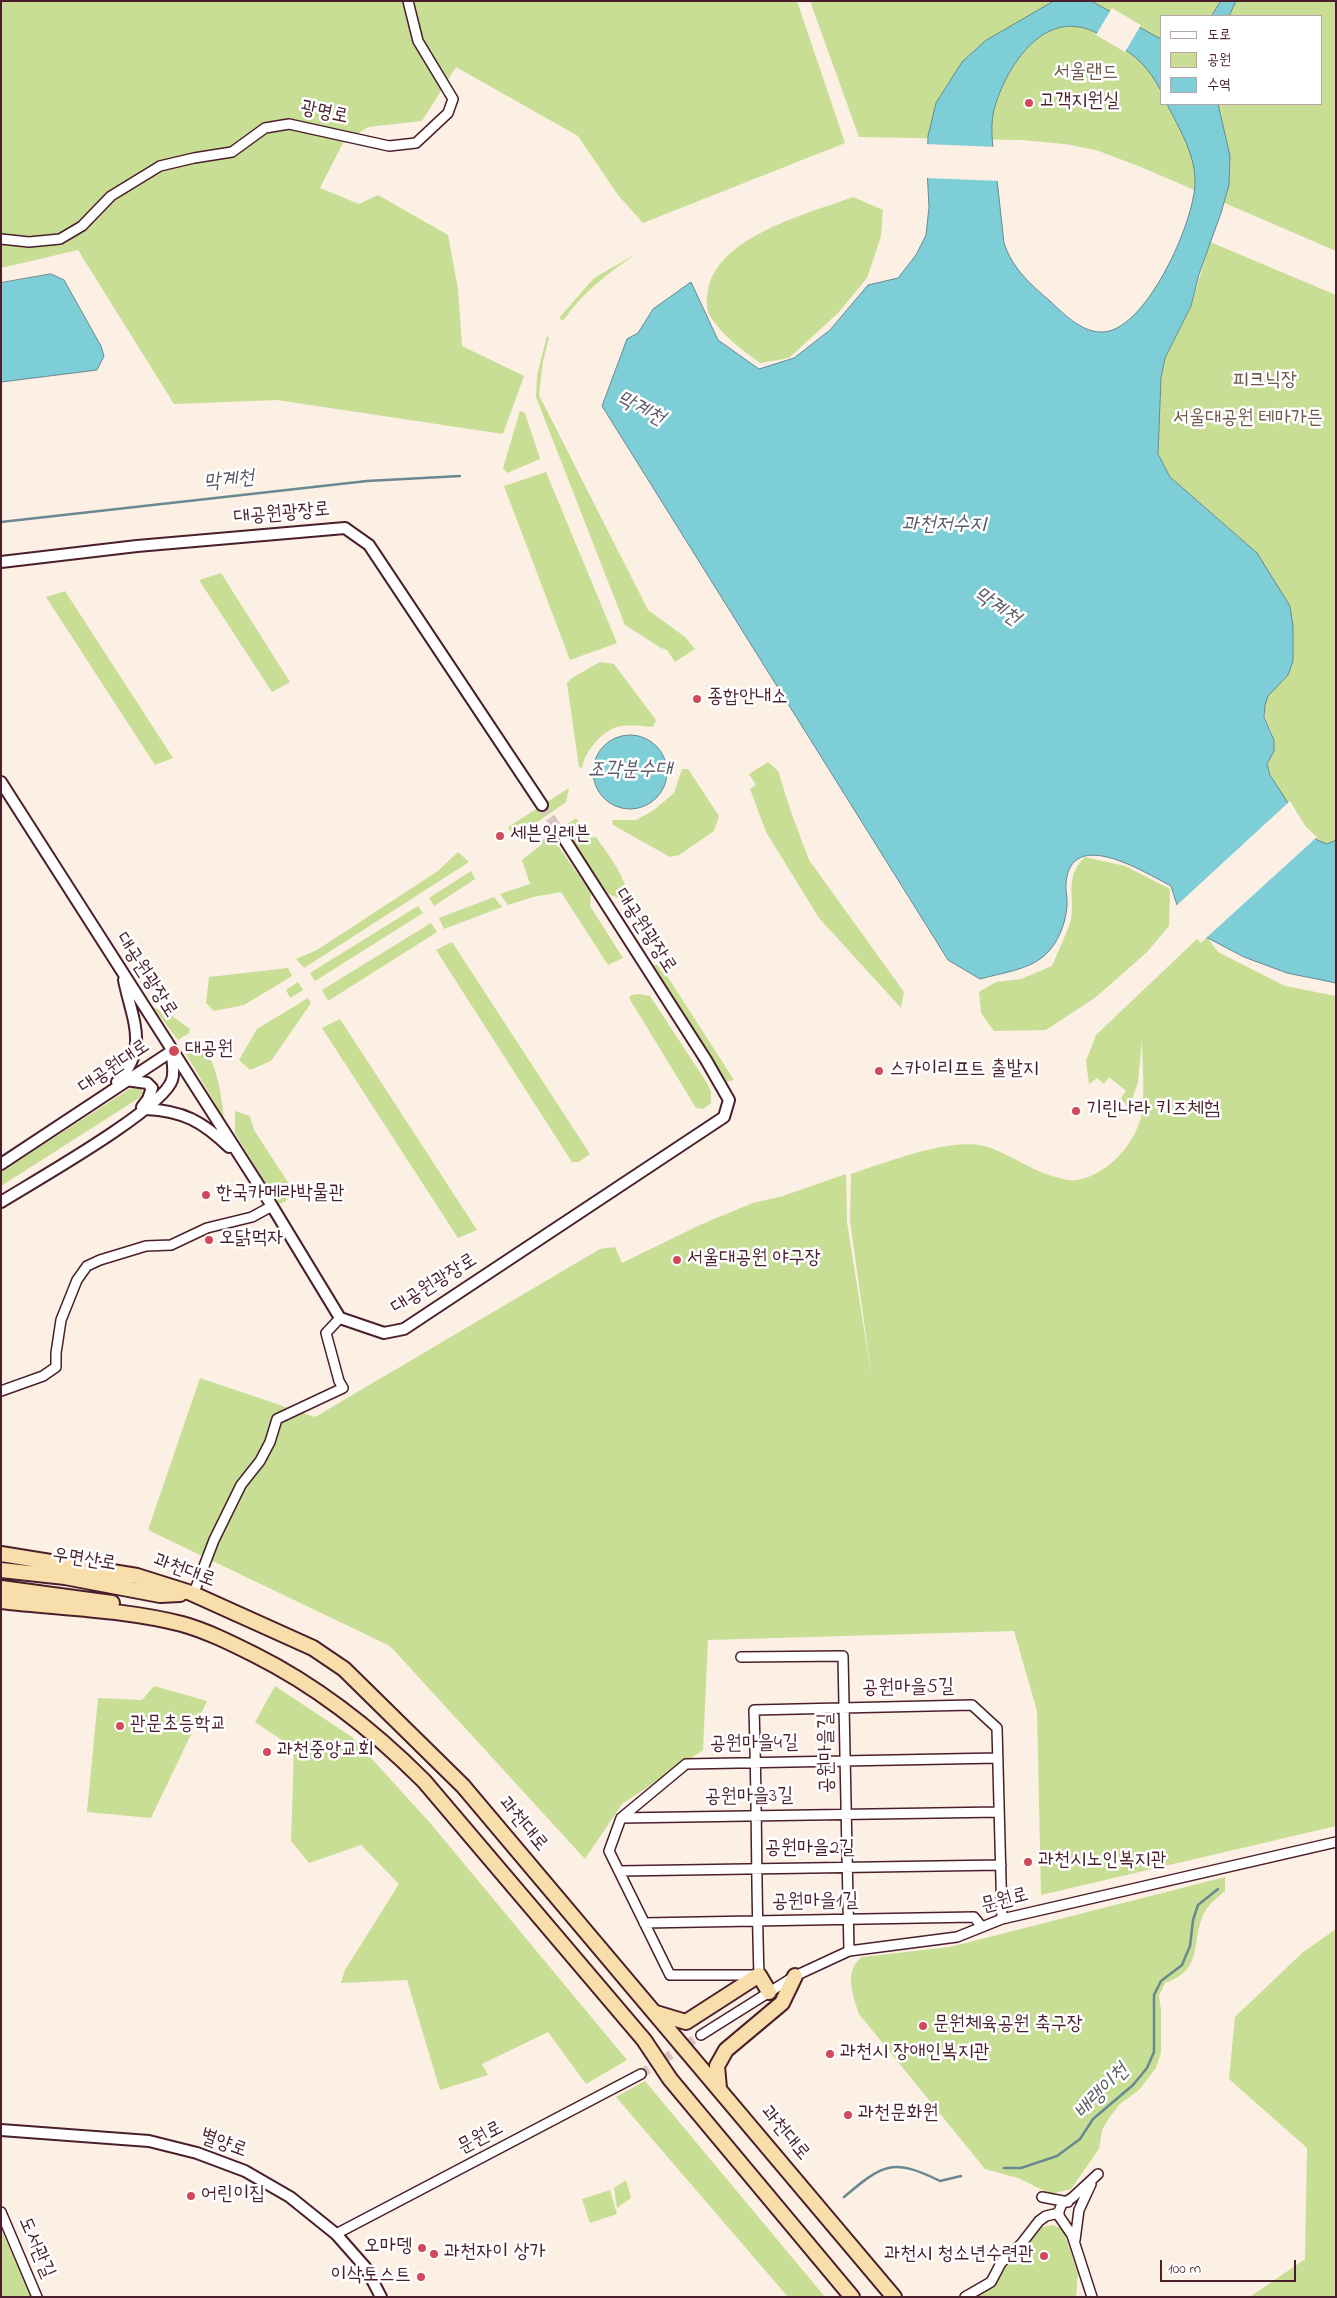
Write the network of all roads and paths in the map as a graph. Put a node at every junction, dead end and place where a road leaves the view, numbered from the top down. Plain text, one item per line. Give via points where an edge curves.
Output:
1 (408, 1) edge
2 (1, 239) edge
3 (1, 562) edge
4 (1, 782) edge
5 (542, 805) tunnel mouth
6 (565, 840) tunnel mouth
7 (122, 974) junction
8 (172, 1051) junction
9 (126, 1080) junction
10 (100, 1099) junction
11 (146, 1109) junction
12 (132, 1120) junction
13 (241, 1159) junction
14 (1, 1164) edge
15 (1, 1202) edge
16 (272, 1206) junction
17 (340, 1318) junction
18 (1, 1392) edge
19 (1, 1554) edge
20 (1, 1570) edge
21 (1, 1588) edge
22 (192, 1594) junction
23 (1, 1601) edge
24 (182, 1624) junction
25 (741, 1657) dead end
26 (844, 1708) junction
27 (998, 1758) junction
28 (845, 1761) junction
29 (756, 1763) junction
30 (999, 1812) junction
31 (846, 1814) junction
32 (755, 1815) junction
33 (621, 1818) junction
34 (1336, 1842) edge
35 (1001, 1865) junction
36 (757, 1868) junction
37 (847, 1868) junction
38 (619, 1871) junction
39 (1002, 1919) junction
40 (848, 1920) junction
41 (757, 1922) junction
42 (644, 1923) junction
43 (982, 1927) junction
44 (849, 1951) junction
45 (759, 1975) junction
46 (795, 1976) junction
47 (769, 1992) junction
48 (656, 2013) junction
49 (701, 2035) tunnel mouth
50 (641, 2074) tunnel mouth
51 (718, 2088) junction
52 (1, 2130) edge
53 (1067, 2202) junction
54 (1, 2212) edge
55 (1078, 2213) junction
56 (1060, 2215) junction
57 (336, 2234) junction
58 (1075, 2242) junction
59 (968, 2295) edge
60 (37, 2297) edge
61 (382, 2297) edge
62 (852, 2297) edge
63 (894, 2297) edge
64 (1092, 2297) edge

1 - 2 street, 광명로 via 418,41 452,99 448,113 416,143 389,146 288,124 265,128 232,152 160,166 111,196 82,226 60,239 29,242
3 - 5 street, 대공원광장로 via 137,546 345,528 370,545
4 - 7 street, 대공원광장로
6 - 17 street, 대공원광장로 via 729,1100 724,1117 404,1328 384,1333
7 - 8 street, 대공원광장로
7 - 10 street via 137,1034 136,1055
8 - 9 street, 대공원대로
8 - 11 street, 대공원대로 via 173,1079 163,1095
8 - 13 street, 대공원광장로
9 - 10 street, 대공원대로
9 - 12 street via 147,1083 152,1088
10 - 14 street, 대공원대로
11 - 12 street, 대공원대로
11 - 13 street via 189,1117 207,1127
12 - 15 street, 대공원대로
13 - 16 street, 대공원광장로
16 - 17 street, 대공원광장로
16 - 18 street via 252,1217 207,1228 171,1245 146,1246 87,1266 77,1280 61,1320 56,1367 44,1376
17 - 22 street via 326,1333 342,1388 277,1419 270,1442 242,1485 214,1540
19 - 22 highway, 과천대로 via 137,1576
20 - 22 highway, 우면산로 via 65,1577 160,1594
21 - 24 highway, 우면산로 via 154,1610
22 - 48 highway, 과천대로 via 313,1648 344,1669 463,1786
23 - 24 highway via 113,1612
24 - 62 highway via 222,1638 304,1682 362,1723 424,1781 644,2040 670,2079
25 - 26 street, 공원마을길 via 843,1656
26 - 27 street, 공원마을5길 via 972,1705 997,1728
26 - 28 street, 공원마을길
26 - 29 street, 공원마을5길 via 754,1710
27 - 28 street, 공원마을4길
27 - 30 street
28 - 29 street, 공원마을4길
28 - 31 street, 공원마을길
29 - 32 street
29 - 33 street, 공원마을4길 via 686,1764
30 - 31 street, 공원마을3길
30 - 35 street
31 - 32 street, 공원마을3길
31 - 37 street, 공원마을길
32 - 33 street, 공원마을3길
32 - 36 street
33 - 38 street via 609,1851
34 - 39 street, 문원로
35 - 37 street, 공원마을2길
35 - 39 street
36 - 37 street, 공원마을2길
36 - 38 street, 공원마을2길
36 - 41 street
37 - 40 street, 공원마을길
38 - 42 street
39 - 43 street, 문원로
40 - 41 street, 공원마을1길
40 - 43 street, 공원마을1길 via 974,1918
40 - 44 street, 공원마을길
41 - 42 street, 공원마을1길
41 - 45 street
42 - 45 street via 670,1975
43 - 44 street, 문원로 via 956,1937
44 - 46 street, 문원로
45 - 47 highway
45 - 48 highway via 686,2022
46 - 47 street, 문원로
46 - 51 highway via 782,2003 726,2050 717,2066
47 - 49 street, 문원로
48 - 51 highway, 과천대로
50 - 57 street, 문원로
51 - 63 highway, 과천대로
52 - 57 street, 별양로 via 149,2141 198,2153 245,2171 290,2197
53 - 55 street via 1076,2204
53 - 55 street via 1098,2174
53 - 56 street via 1061,2206
53 - 56 street via 1042,2197
54 - 60 street, 도서관길
55 - 56 street via 1073,2221
55 - 58 street
56 - 58 street
56 - 59 street via 1046,2216 1039,2221 1001,2263 991,2282
57 - 61 street, 별양로 via 366,2268
58 - 64 street

